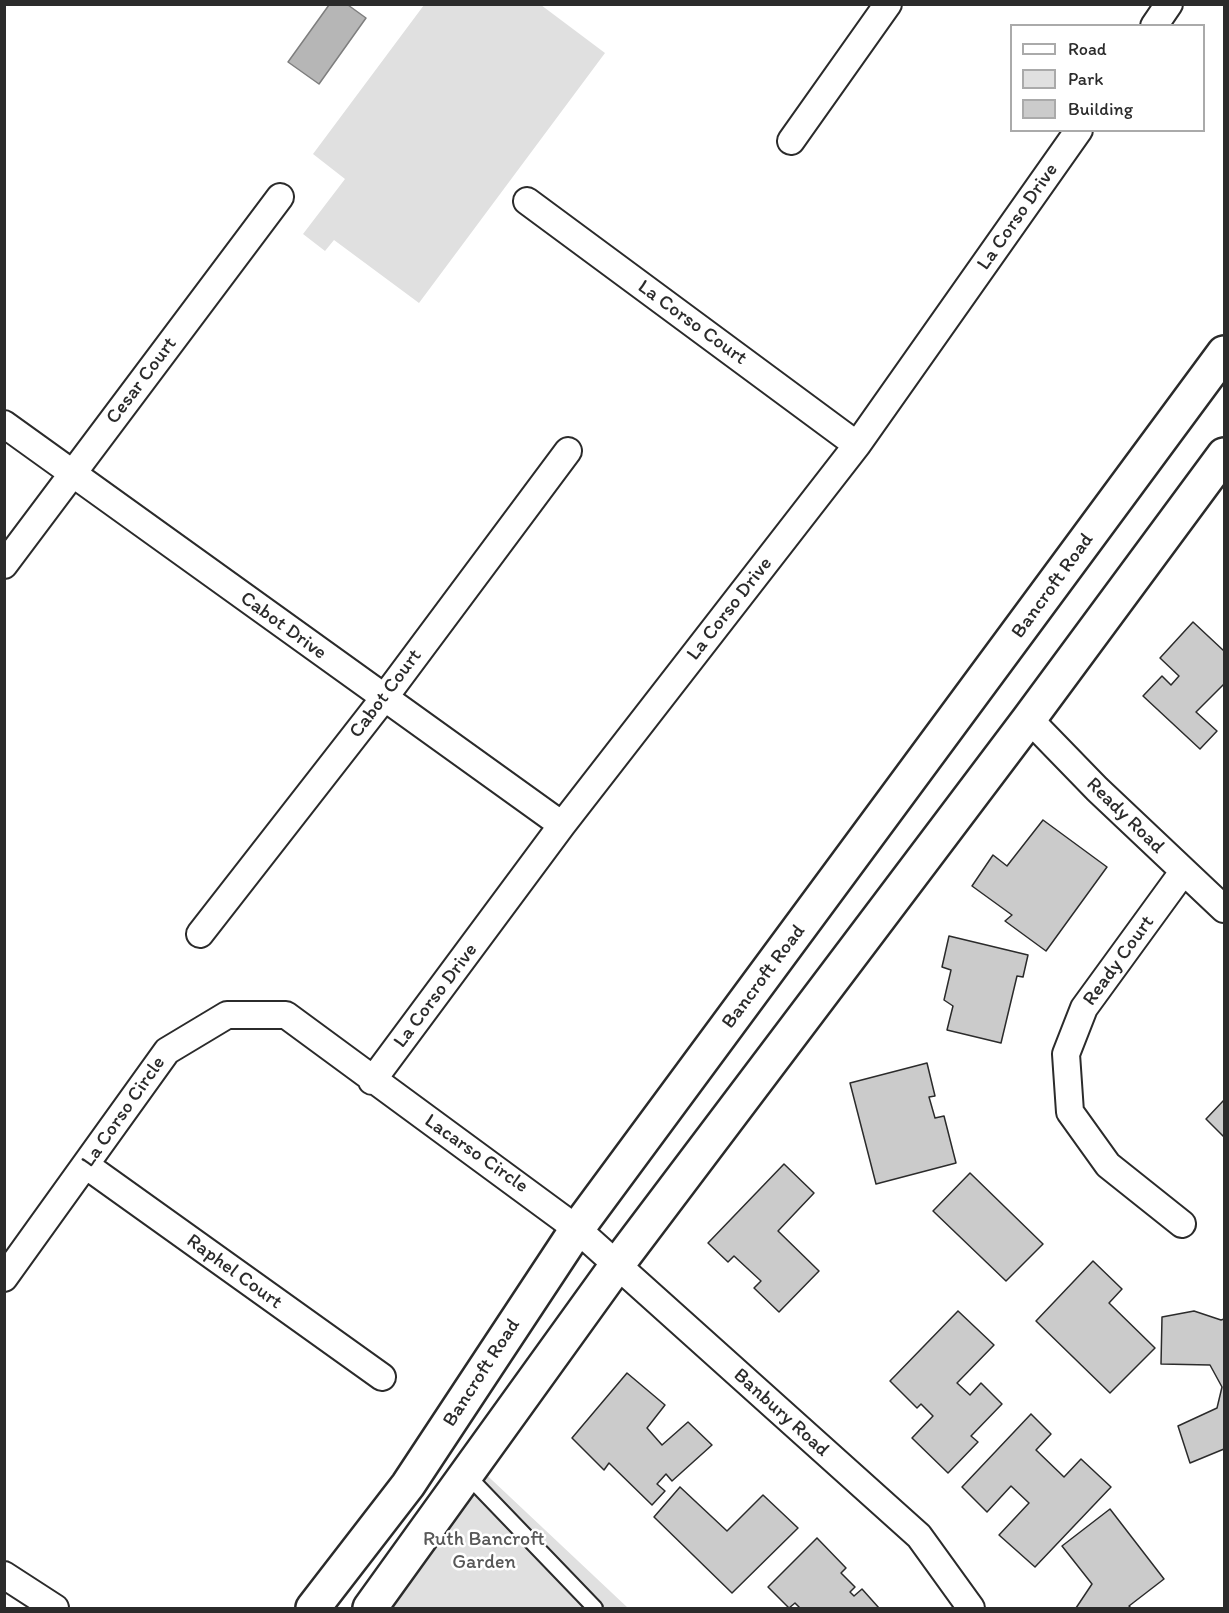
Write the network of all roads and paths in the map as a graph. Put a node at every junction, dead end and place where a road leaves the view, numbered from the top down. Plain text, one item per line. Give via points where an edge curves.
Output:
1 (888, 4) edge
2 (1078, 132) edge
3 (791, 141) dead end
4 (280, 197) dead end
5 (527, 201) dead end
6 (1224, 353) edge
7 (4, 424) edge
8 (857, 445) junction
9 (568, 451) dead end
10 (1224, 455) edge
11 (72, 475) junction
12 (4, 565) edge
13 (384, 698) junction
14 (1029, 719) junction
15 (562, 825) junction
16 (1183, 872) junction
17 (1224, 909) edge
18 (200, 934) dead end
19 (372, 1081) junction
20 (87, 1167) junction
21 (1182, 1224) dead end
22 (577, 1230) junction
23 (617, 1265) junction
24 (4, 1278) edge
25 (382, 1377) dead end
26 (467, 1475) junction
27 (4, 1575) edge
28 (55, 1608) edge
29 (313, 1608) edge
30 (370, 1608) edge
31 (595, 1608) edge
32 (971, 1608) edge

1 - 3 street
2 - 8 street, La Corso Drive
4 - 11 street, Cesar Court
5 - 8 street, La Corso Court
6 - 22 main road, Bancroft Road
7 - 11 street, Cabot Drive
8 - 15 street, La Corso Drive
9 - 13 street, Cabot Court
10 - 14 main road
11 - 12 street, Cesar Court
11 - 13 street, Cabot Drive
13 - 15 street, Cabot Drive
13 - 18 street, Cabot Court
14 - 16 street, Ready Road
14 - 23 main road
15 - 19 street, La Corso Drive
16 - 17 street, Ready Road
16 - 21 street, Ready Court via 1084,1008 1066,1053 1070,1112 1108,1165
19 - 20 street, La Corso Circle via 286,1015 227,1015 167,1051
19 - 22 street, Lacarso Circle via 548,1205
20 - 24 street, La Corso Circle
20 - 25 street, Raphel Court
22 - 23 street, Banbury Road
22 - 29 main road, Bancroft Road via 408,1485
23 - 26 main road
23 - 32 street, Banbury Road via 919,1536
26 - 30 main road
26 - 31 lane
27 - 28 street

